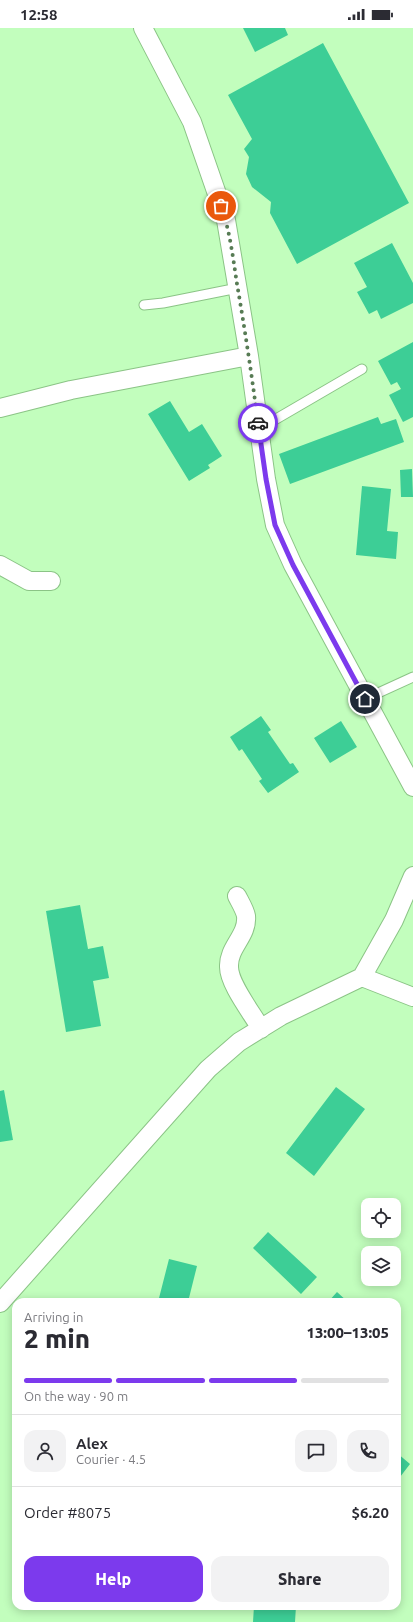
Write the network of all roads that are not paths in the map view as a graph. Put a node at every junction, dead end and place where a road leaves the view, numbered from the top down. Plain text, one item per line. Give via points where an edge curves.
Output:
1 (143, 28) edge
2 (238, 288) junction
3 (144, 305) dead end
4 (249, 356) junction
5 (362, 369) dead end
6 (0, 408) edge
7 (259, 429) junction
8 (0, 565) edge
9 (51, 581) dead end
10 (413, 677) edge
11 (365, 699) junction
12 (413, 787) edge
13 (413, 876) edge
14 (237, 896) dead end
15 (362, 977) junction
16 (413, 997) edge
17 (261, 1029) junction
18 (0, 1304) edge

1 - 2 street via 192,122 226,220
2 - 3 lane
2 - 4 street
4 - 6 street via 71,390
4 - 7 street
5 - 7 lane
7 - 11 street via 275,525 293,565
8 - 9 street via 29,581
10 - 11 lane
11 - 12 street
13 - 15 street via 394,920
14 - 17 street via 246,914 246,928 229,957 229,968 231,979
15 - 16 street
15 - 17 street via 281,1016
17 - 18 street via 239,1042 208,1069

